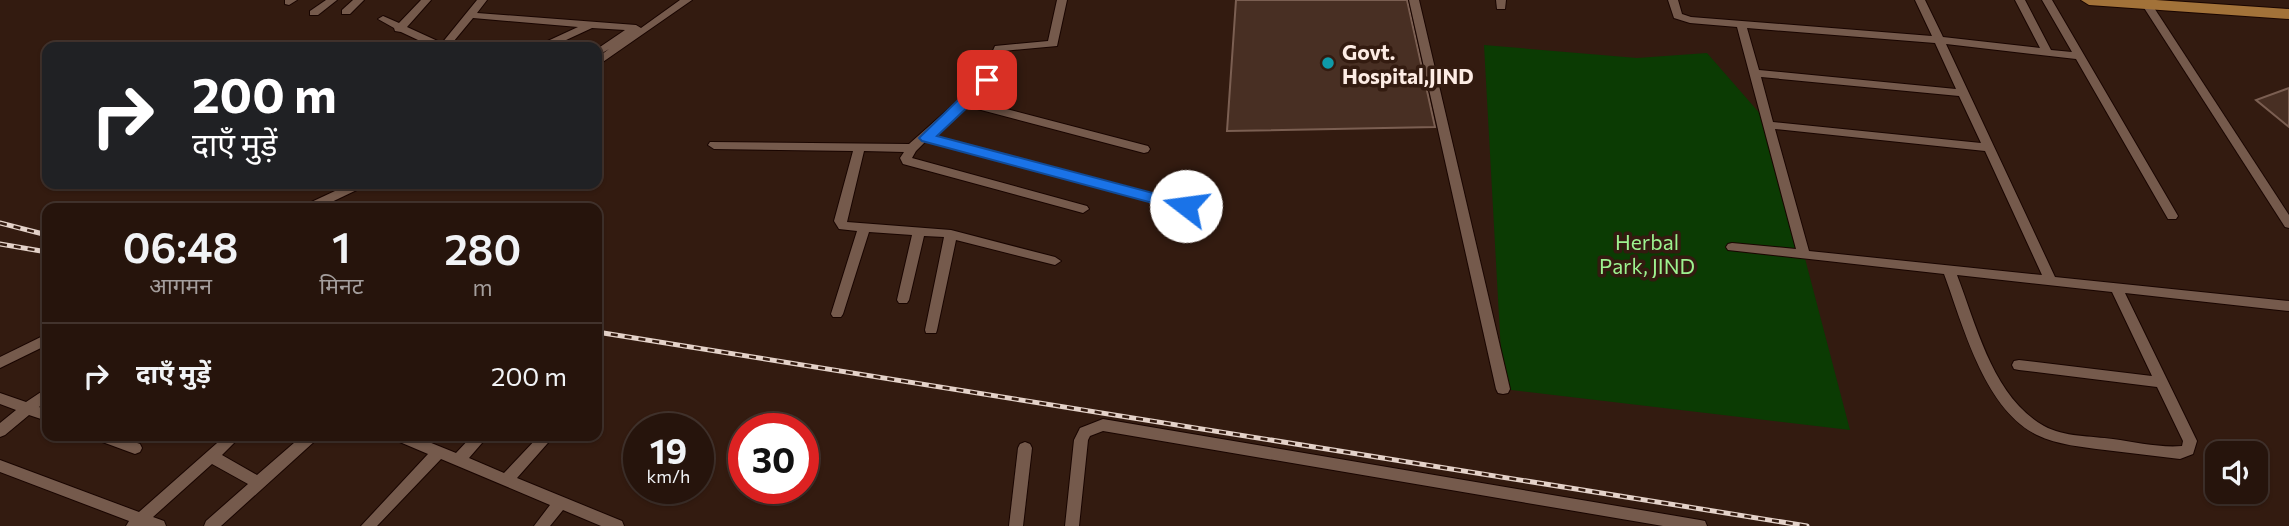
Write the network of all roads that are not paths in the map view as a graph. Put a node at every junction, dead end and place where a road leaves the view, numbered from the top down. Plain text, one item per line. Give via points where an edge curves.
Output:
1 (332, 0) edge
2 (359, 0) edge
3 (426, 0) edge
4 (482, 0) edge
5 (674, 0) edge
6 (687, 0) edge
7 (1062, 0) edge
8 (1414, 0) edge
9 (1673, 0) edge
10 (1920, 0) edge
11 (2020, 0) edge
12 (2047, 0) edge
13 (2089, 0) edge
14 (2150, 2) edge
15 (2186, 2) edge
16 (2289, 9) edge
17 (346, 12) dead end
18 (314, 13) dead end
19 (470, 15) junction
20 (2289, 15) edge
21 (383, 19) dead end
22 (1741, 23) junction
23 (591, 25) junction
24 (636, 28) junction
25 (399, 29) junction
26 (1938, 40) junction
27 (431, 42) edge
28 (447, 42) edge
29 (553, 42) edge
30 (2046, 51) junction
31 (603, 53) edge
32 (2077, 56) junction
33 (1756, 73) junction
34 (1965, 93) junction
35 (966, 102) junction
36 (1770, 125) junction
37 (927, 138) junction
38 (714, 145) dead end
39 (859, 148) junction
40 (912, 148) junction
41 (1989, 148) junction
42 (1144, 149) dead end
43 (349, 189) edge
44 (319, 203) edge
45 (1186, 206) dead end
46 (1083, 209) dead end
47 (2289, 209) edge
48 (2172, 216) dead end
49 (2289, 224) edge
50 (864, 228) junction
51 (919, 231) junction
52 (951, 234) junction
53 (1732, 247) dead end
54 (1804, 255) junction
55 (1055, 261) dead end
56 (1949, 270) junction
57 (2050, 279) junction
58 (2116, 288) junction
59 (903, 300) dead end
60 (2289, 306) edge
61 (837, 314) dead end
62 (931, 330) dead end
63 (42, 344) edge
64 (0, 363) edge
65 (2019, 365) dead end
66 (2161, 382) junction
67 (1503, 389) dead end
68 (42, 397) edge
69 (0, 398) edge
70 (27, 409) junction
71 (42, 414) edge
72 (0, 431) edge
73 (118, 441) edge
74 (228, 441) edge
75 (305, 441) edge
76 (423, 441) edge
77 (476, 441) edge
78 (542, 441) edge
79 (135, 448) dead end
80 (1025, 448) dead end
81 (439, 452) junction
82 (211, 456) junction
83 (458, 460) junction
84 (0, 466) edge
85 (506, 481) junction
86 (258, 483) junction
87 (559, 504) junction
88 (137, 523) edge
89 (159, 526) edge
90 (211, 526) edge
91 (368, 526) edge
92 (541, 526) edge
93 (617, 526) edge
94 (1016, 526) edge
95 (1072, 526) edge
96 (1700, 526) edge

1 - 18 street
2 - 17 street
3 - 25 street
4 - 19 street
5 - 24 street
6 - 31 street
7 - 35 street via 1053,44 999,48 987,80
8 - 67 street
9 - 22 street via 1682,18
10 - 26 street
11 - 30 street
12 - 32 street
13 - 14 highway
14 - 15 highway
14 - 47 street
14 - 49 street
15 - 16 highway
15 - 20 highway
19 - 23 street
19 - 28 street
21 - 25 street
22 - 26 street
22 - 33 street
23 - 24 street
23 - 29 street
24 - 31 street
25 - 27 street
26 - 30 street
26 - 34 street
30 - 32 street
32 - 48 street
33 - 34 street
33 - 36 street
34 - 41 street
35 - 37 street
35 - 42 street
36 - 41 street
36 - 54 street
37 - 40 street
37 - 45 street
38 - 39 street
39 - 40 street
39 - 50 street via 840,224
40 - 46 street via 907,161
41 - 57 street
43 - 44 street
50 - 51 street
50 - 61 street
51 - 52 street
51 - 59 street
52 - 55 street
52 - 62 street
53 - 54 street
54 - 56 street
56 - 57 street
56 - 66 street via 1996,388 2022,419 2048,436 2180,453 2188,450 2190,441
57 - 58 street
58 - 60 street
58 - 66 street
63 - 64 street
65 - 66 street
68 - 70 street
69 - 70 street
70 - 71 street
70 - 72 street
73 - 79 street
74 - 82 street
75 - 86 street
76 - 81 street
77 - 83 street
78 - 85 street
80 - 94 street
81 - 83 street
81 - 91 street
82 - 86 street
82 - 88 street
83 - 85 street
84 - 88 street
85 - 87 street
86 - 90 street
87 - 92 street
87 - 93 street
88 - 89 street
95 - 96 street via 1081,440 1092,427 1103,425

